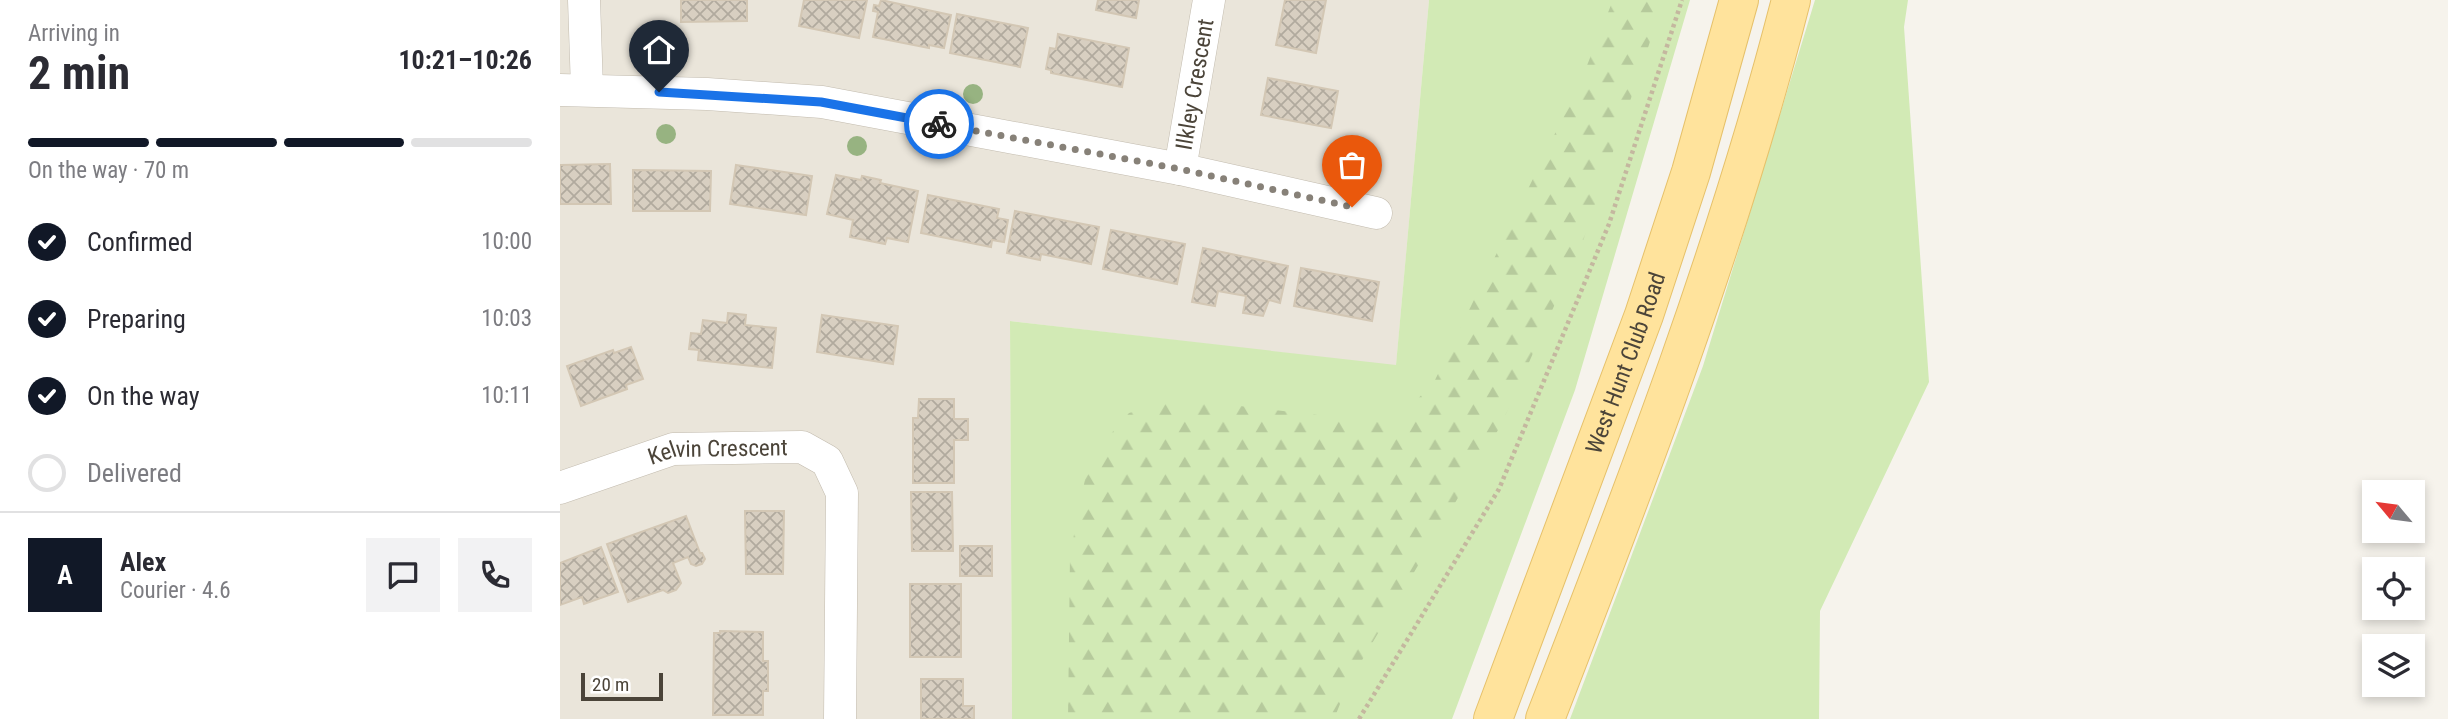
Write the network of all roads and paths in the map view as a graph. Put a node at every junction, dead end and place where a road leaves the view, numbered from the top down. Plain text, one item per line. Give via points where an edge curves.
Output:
1 (584, 0) edge
2 (1209, 0) edge
3 (1682, 0) edge
4 (1739, 0) edge
5 (1791, 0) edge
6 (573, 89) edge
7 (1180, 169) junction
8 (1376, 213) dead end
9 (560, 488) edge
10 (840, 719) edge
11 (1359, 719) edge
12 (1493, 719) edge
13 (1545, 719) edge

1 - 6 street
2 - 7 street, Ilkley Crescent
3 - 11 path via 1609,224 1499,489
4 - 12 main road, West Hunt Club Road via 1691,172 1644,316
5 - 13 main road via 1694,323
6 - 7 street via 821,102
7 - 8 street
9 - 10 street, Kelvin Crescent via 673,449 802,446 827,461 842,493

